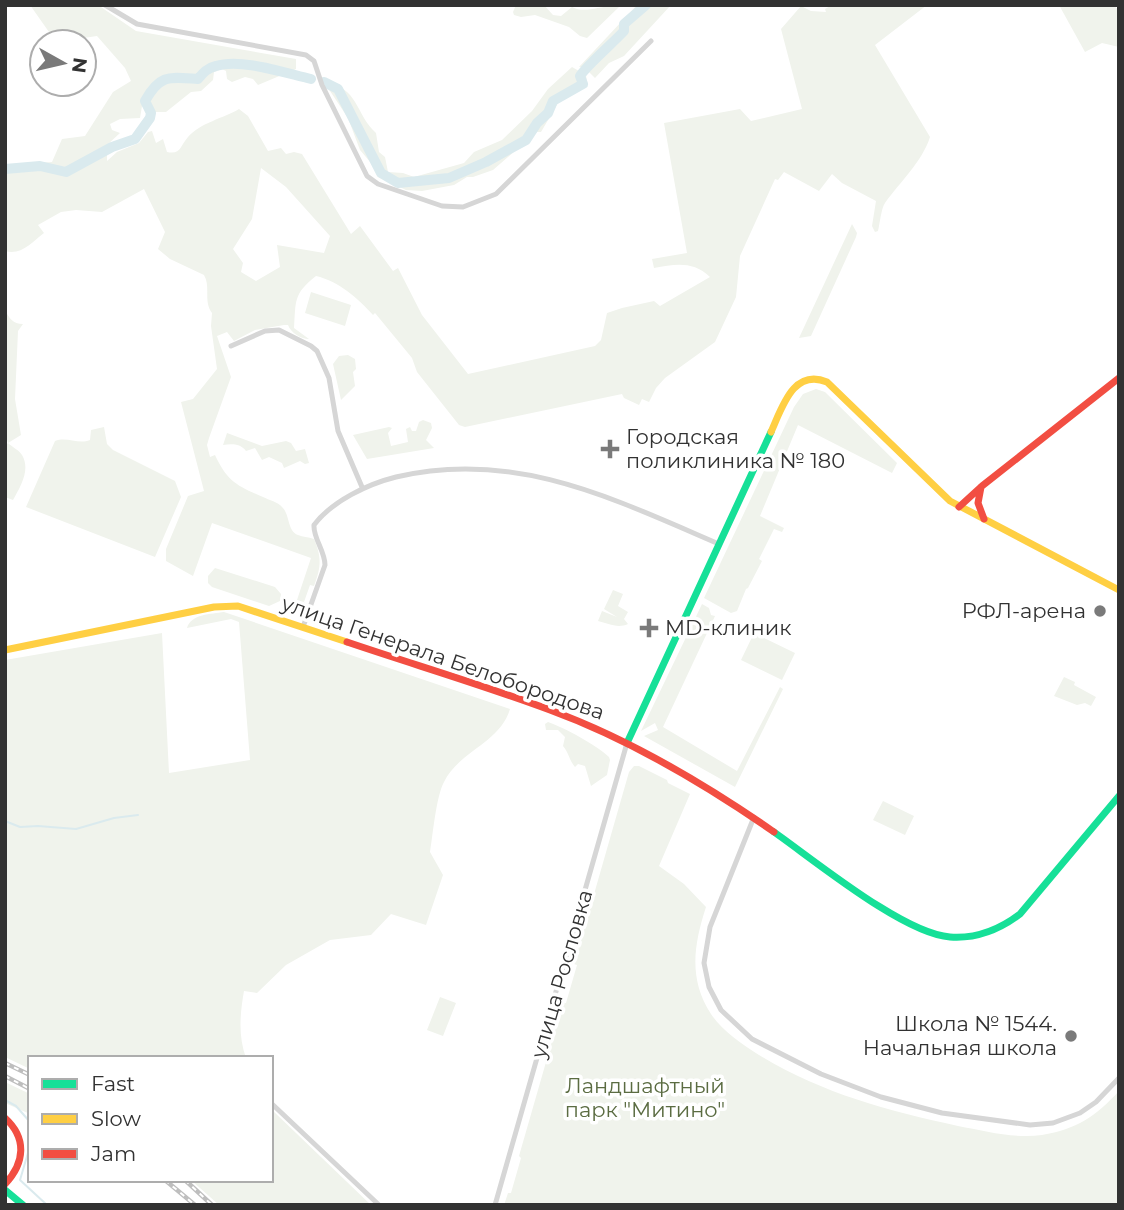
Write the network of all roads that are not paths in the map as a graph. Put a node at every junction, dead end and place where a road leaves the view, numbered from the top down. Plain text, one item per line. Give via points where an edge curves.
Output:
1 (105, 5) edge
2 (651, 41) dead end
3 (231, 346) dead end
4 (1119, 378) edge
5 (982, 485) junction
6 (362, 487) junction
7 (959, 507) junction
8 (984, 520) junction
9 (719, 544) junction
10 (1119, 590) edge
11 (303, 627) junction
12 (5, 650) edge
13 (627, 743) junction
14 (1119, 796) edge
15 (754, 817) junction
16 (1119, 1078) edge
17 (273, 1106) edge
18 (5, 1118) edge
19 (5, 1184) edge
20 (5, 1191) edge
21 (23, 1205) edge
22 (379, 1205) edge
23 (495, 1205) edge

1 - 2 street via 136,24 306,55 314,61 367,176 427,202 458,208 496,194
3 - 6 street via 279,330 317,351 329,378 338,431
4 - 5 main road
5 - 7 main road
5 - 8 main road via 978,503
6 - 9 street via 450,469 531,474
6 - 11 street via 314,525 324,565
7 - 8 main road
7 - 9 main road via 834,387 811,377 787,397
8 - 10 main road
9 - 13 main road
11 - 12 main road, улица Генерала Белобородова via 227,605
11 - 13 main road, улица Генерала Белобородова via 551,710
13 - 15 main road, улица Генерала Белобородова
13 - 23 street, улица Рословка
14 - 15 main road, улица Генерала Белобородова via 1020,914 994,930 960,937 925,931 888,912
15 - 16 street via 710,927 704,963 720,1010 749,1037 781,1056 881,1097 942,1113 1030,1125 1080,1113
17 - 22 street
18 - 19 main road via 21,1141 17,1172
20 - 21 main road

